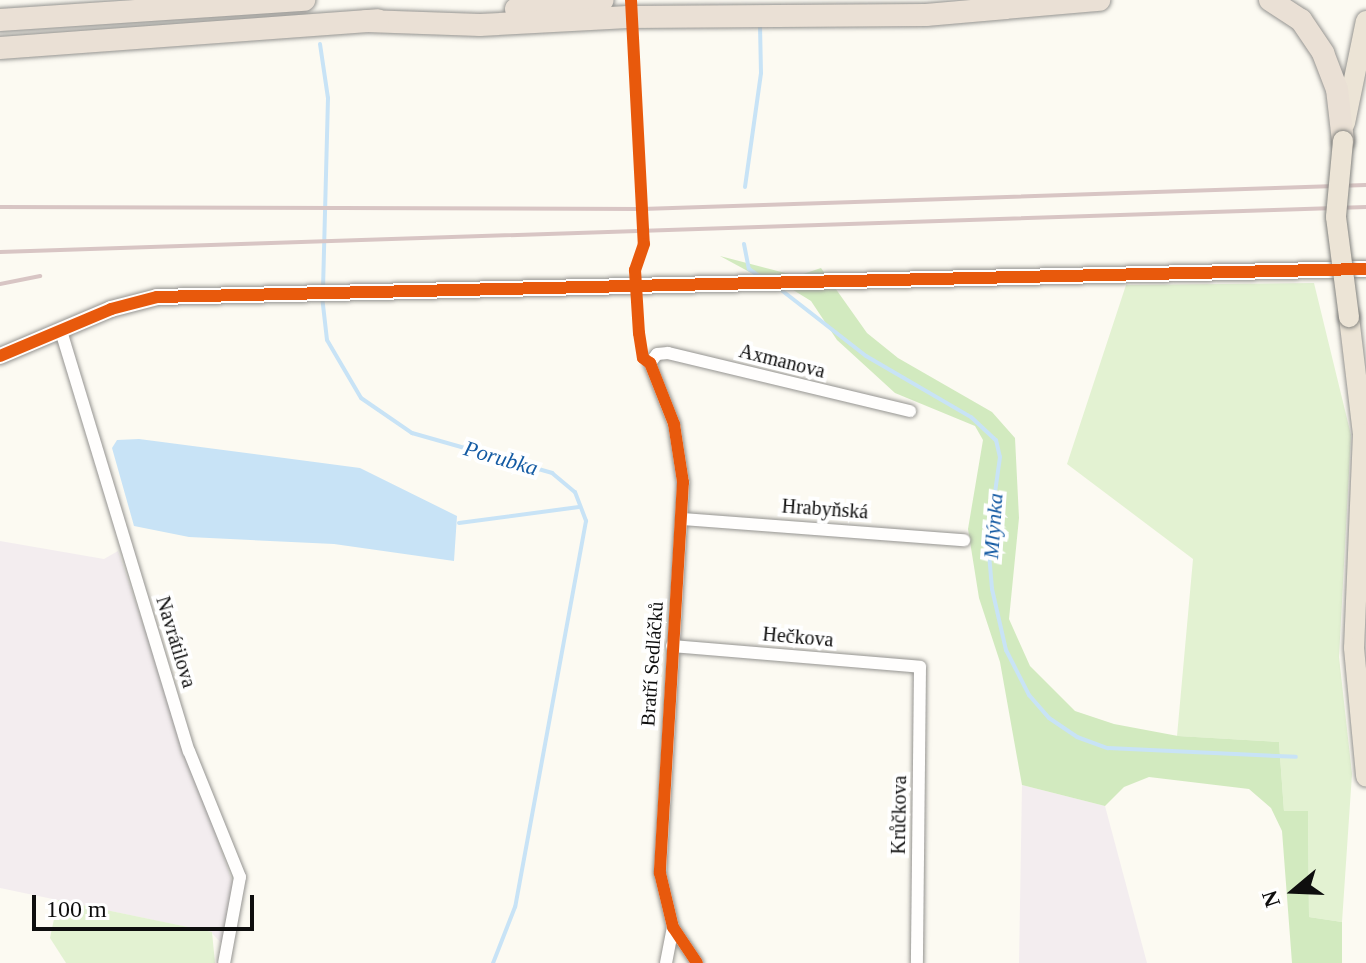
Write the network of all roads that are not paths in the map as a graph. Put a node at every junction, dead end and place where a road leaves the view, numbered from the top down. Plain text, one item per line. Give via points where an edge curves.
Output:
1 (304, 0) edge
2 (603, 0) edge
3 (1099, 0) edge
4 (1270, 0) edge
5 (0, 20) edge
6 (366, 21) junction
7 (1366, 21) edge
8 (0, 48) edge
9 (1343, 141) junction
10 (1366, 269) edge
11 (1349, 317) junction
12 (61, 331) junction
13 (0, 356) edge
14 (1366, 357) edge
15 (650, 363) joint
16 (910, 411) dead end
17 (682, 519) junction
18 (964, 540) dead end
19 (672, 646) junction
20 (920, 667) joint
21 (1366, 776) edge
22 (673, 927) junction
23 (224, 963) edge
24 (666, 963) edge
25 (697, 963) edge
26 (917, 963) edge

1 - 5 highway
2 - 6 highway
3 - 6 highway via 926,15 628,17 480,25
4 - 9 highway via 1301,20 1323,53 1337,89
6 - 8 highway
7 - 9 highway
9 - 11 highway, bridge via 1336,217
10 - 12 street via 157,297 111,309
11 - 14 highway
11 - 21 highway via 1363,434 1354,648
12 - 13 street
12 - 23 street, Navrátilova via 189,751 240,877
15 - 16 street, Axmanova via 657,354 668,353
15 - 17 street, Bratří Sedláčků via 677,435
17 - 18 street, Hrabyňská
17 - 19 street, Bratří Sedláčků
19 - 20 street, Hečkova
19 - 22 street, Bratří Sedláčků via 660,873
20 - 26 street, Krůčkova
22 - 24 street
22 - 25 street, Bratří Sedláčků

